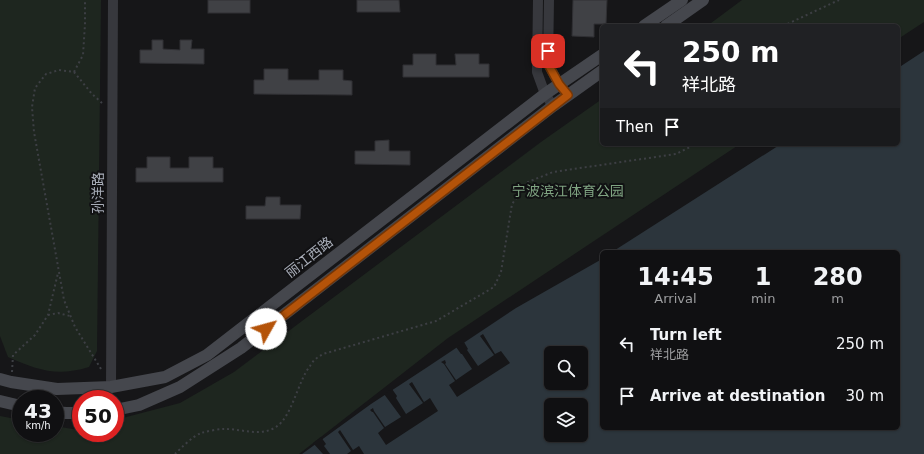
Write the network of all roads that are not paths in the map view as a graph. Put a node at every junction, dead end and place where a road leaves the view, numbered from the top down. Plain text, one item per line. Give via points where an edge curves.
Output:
1 (114, 0) edge
2 (538, 0) edge
3 (549, 0) edge
4 (682, 0) edge
5 (703, 0) edge
6 (647, 24) edge
7 (669, 24) edge
8 (600, 56) edge
9 (600, 72) edge
10 (559, 84) junction
11 (544, 94) junction
12 (568, 95) junction
13 (553, 106) junction
14 (5, 380) edge
15 (111, 387) junction
16 (0, 401) edge
17 (12, 404) edge
18 (124, 408) edge

1 - 15 street, 孙洋路
2 - 11 street via 537,72
3 - 10 street via 548,64
4 - 6 main road
5 - 7 main road
8 - 10 main road, 丽江西路
9 - 12 main road
10 - 11 main road, 丽江西路
10 - 12 street
11 - 13 street
11 - 15 main road, 丽江西路 via 207,355 165,377
12 - 13 main road
13 - 18 main road via 241,348 180,387 139,405
14 - 15 main road, 丽江西路 via 57,389
16 - 17 main road

